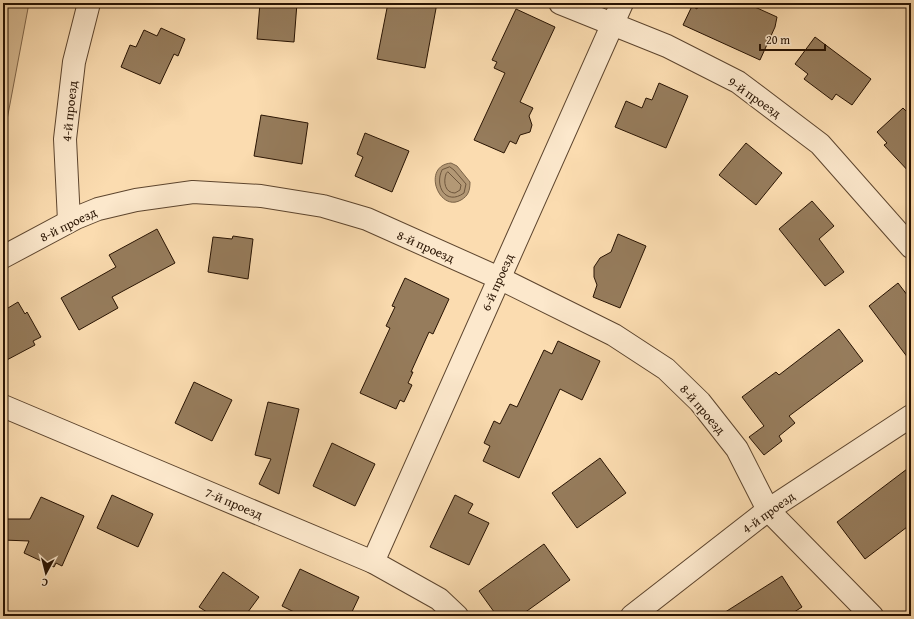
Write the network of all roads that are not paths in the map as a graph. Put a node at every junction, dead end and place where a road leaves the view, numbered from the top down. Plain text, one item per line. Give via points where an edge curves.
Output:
1 (89, 3) edge
2 (560, 3) edge
3 (622, 3) edge
4 (613, 25) junction
5 (69, 221) junction
6 (911, 247) edge
7 (3, 257) edge
8 (499, 278) junction
9 (3, 406) edge
10 (911, 416) edge
11 (768, 510) junction
12 (373, 562) junction
13 (457, 616) edge
14 (632, 616) edge
15 (872, 616) edge

1 - 5 street, 4-й проезд via 74,62 64,139
2 - 4 street, 9-й проезд
3 - 4 street, 6-й проезд
4 - 6 street, 9-й проезд via 667,46 738,82 820,144
4 - 8 street, 6-й проезд
5 - 7 street, 8-й проезд
5 - 8 street, 8-й проезд via 98,209 136,200 193,192 261,196 323,206 367,219
8 - 11 street, 8-й проезд via 614,335 666,369 700,402 737,449
8 - 12 street, 6-й проезд
9 - 12 street, 7-й проезд
10 - 11 street, 4-й проезд
11 - 14 street, 4-й проезд
11 - 15 street, 8-й проезд
12 - 13 street, 7-й проезд via 439,599

